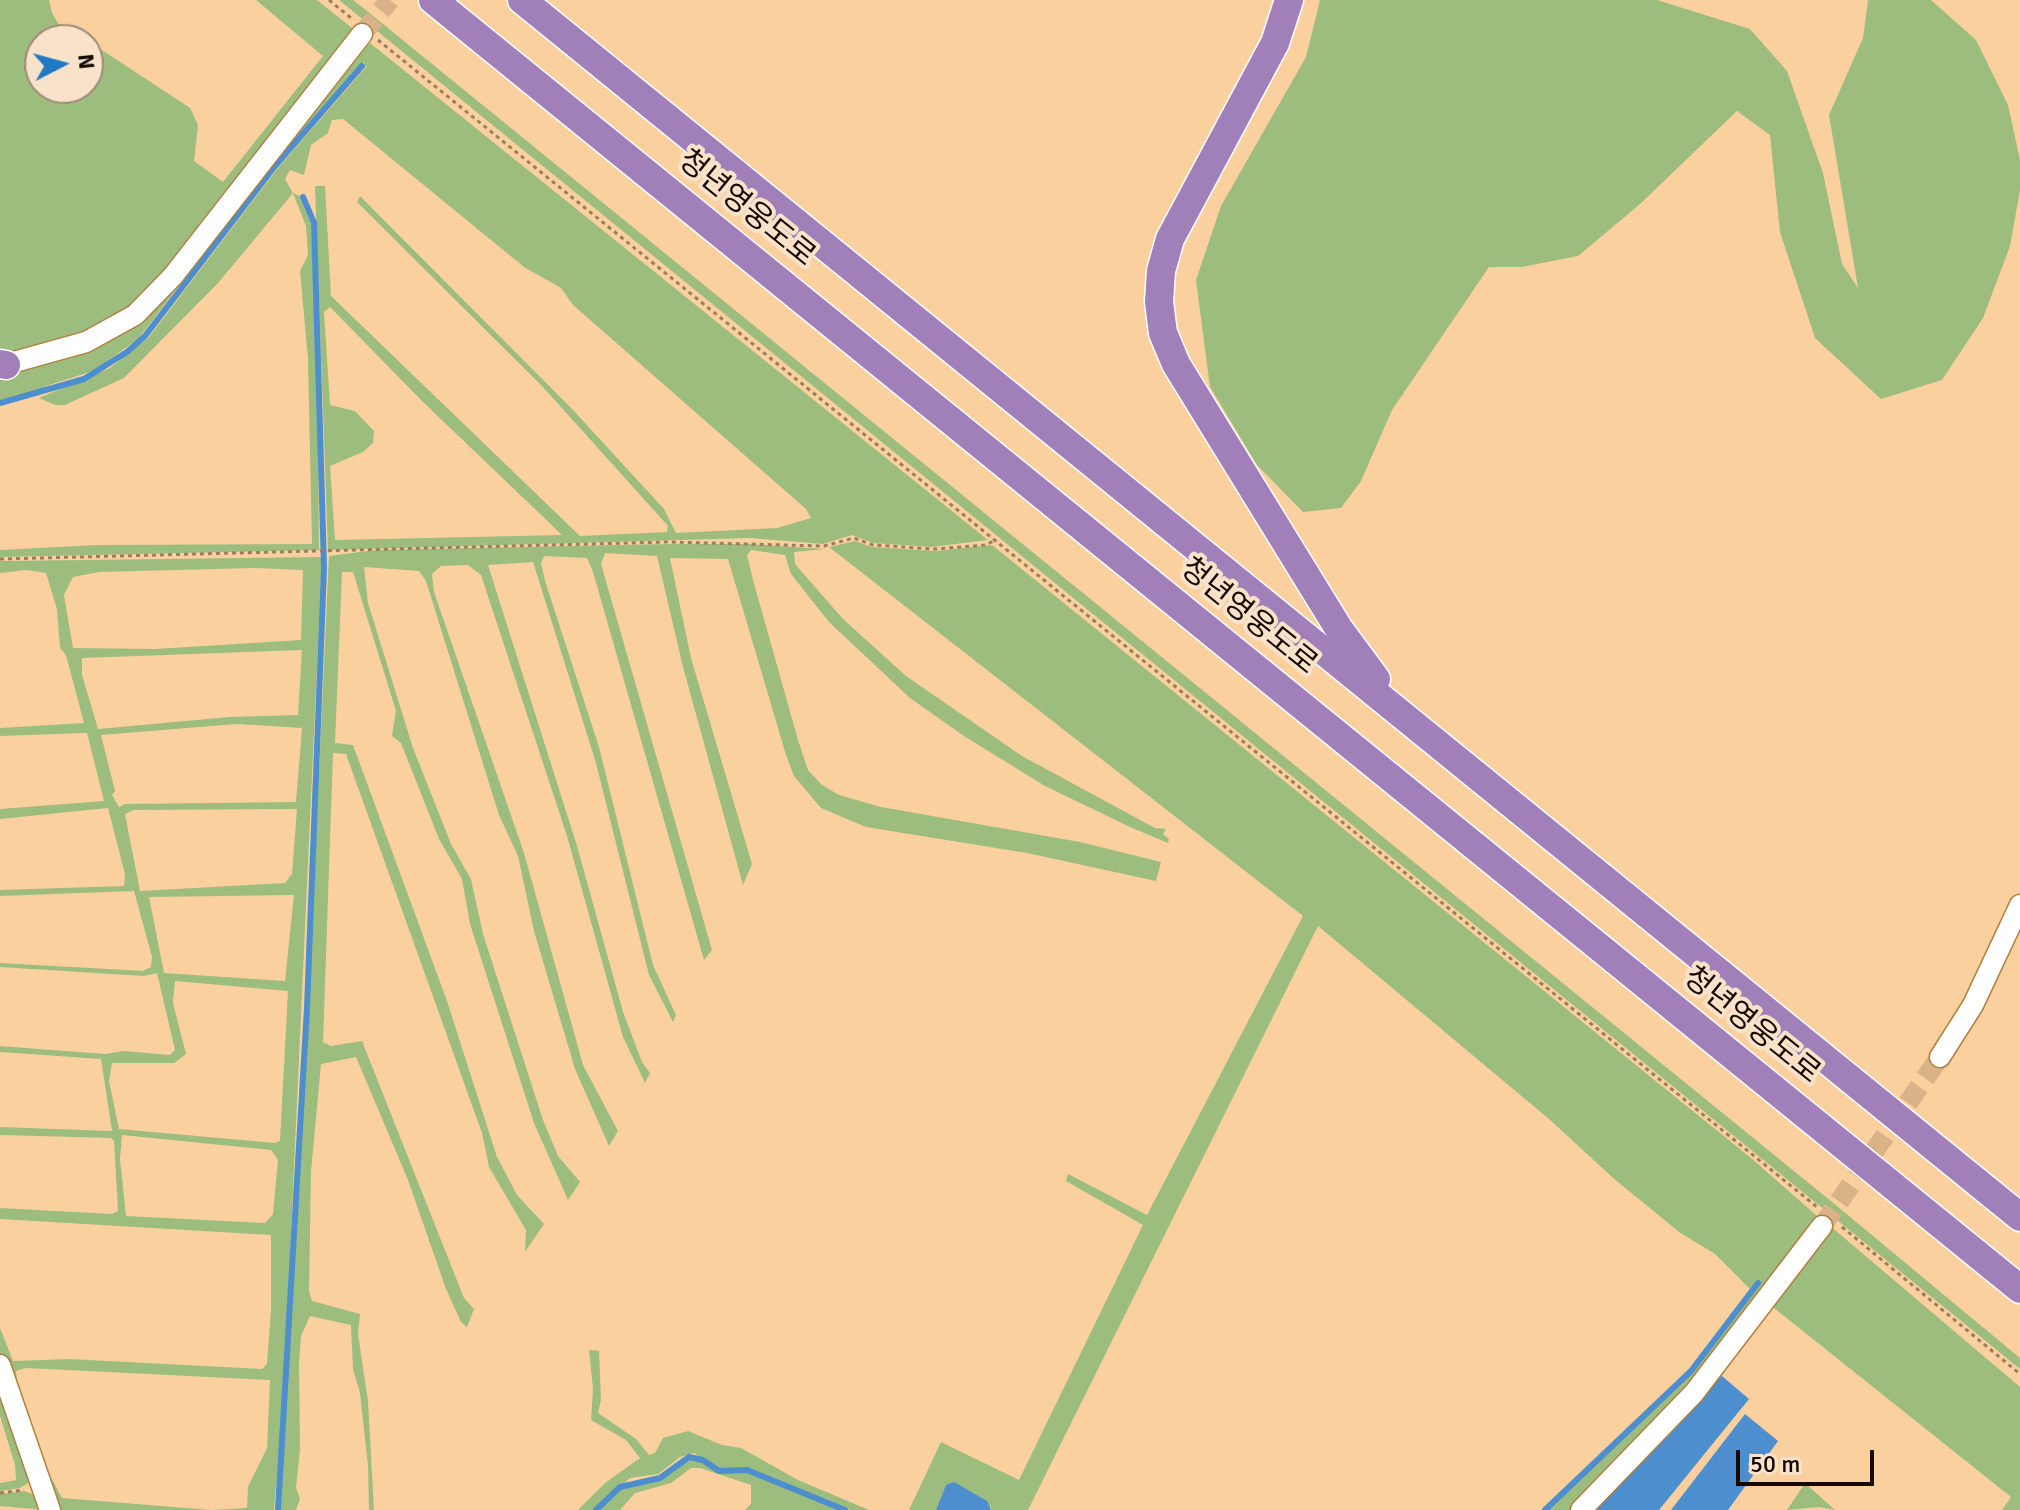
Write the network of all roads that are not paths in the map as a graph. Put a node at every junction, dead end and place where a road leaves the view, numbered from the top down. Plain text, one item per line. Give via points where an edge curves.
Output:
1 (433, 0) edge
2 (522, 0) edge
3 (1289, 0) edge
4 (364, 30) tunnel mouth
5 (2, 365) edge
6 (1418, 728) junction
7 (2020, 905) edge
8 (1940, 1057) tunnel mouth
9 (2020, 1217) edge
10 (1827, 1220) tunnel mouth
11 (2020, 1289) edge
12 (0, 1365) edge
13 (50, 1510) edge
14 (1581, 1510) edge

1 - 11 highway, 청년영웅도로
2 - 6 highway, 청년영웅도로
3 - 6 highway via 1275,43 1170,239 1161,271 1163,333 1176,364 1339,629
4 - 5 street via 173,276 135,315 86,342
6 - 9 highway, 청년영웅도로
7 - 8 street via 1973,1005
10 - 14 street via 1694,1393
12 - 13 street

